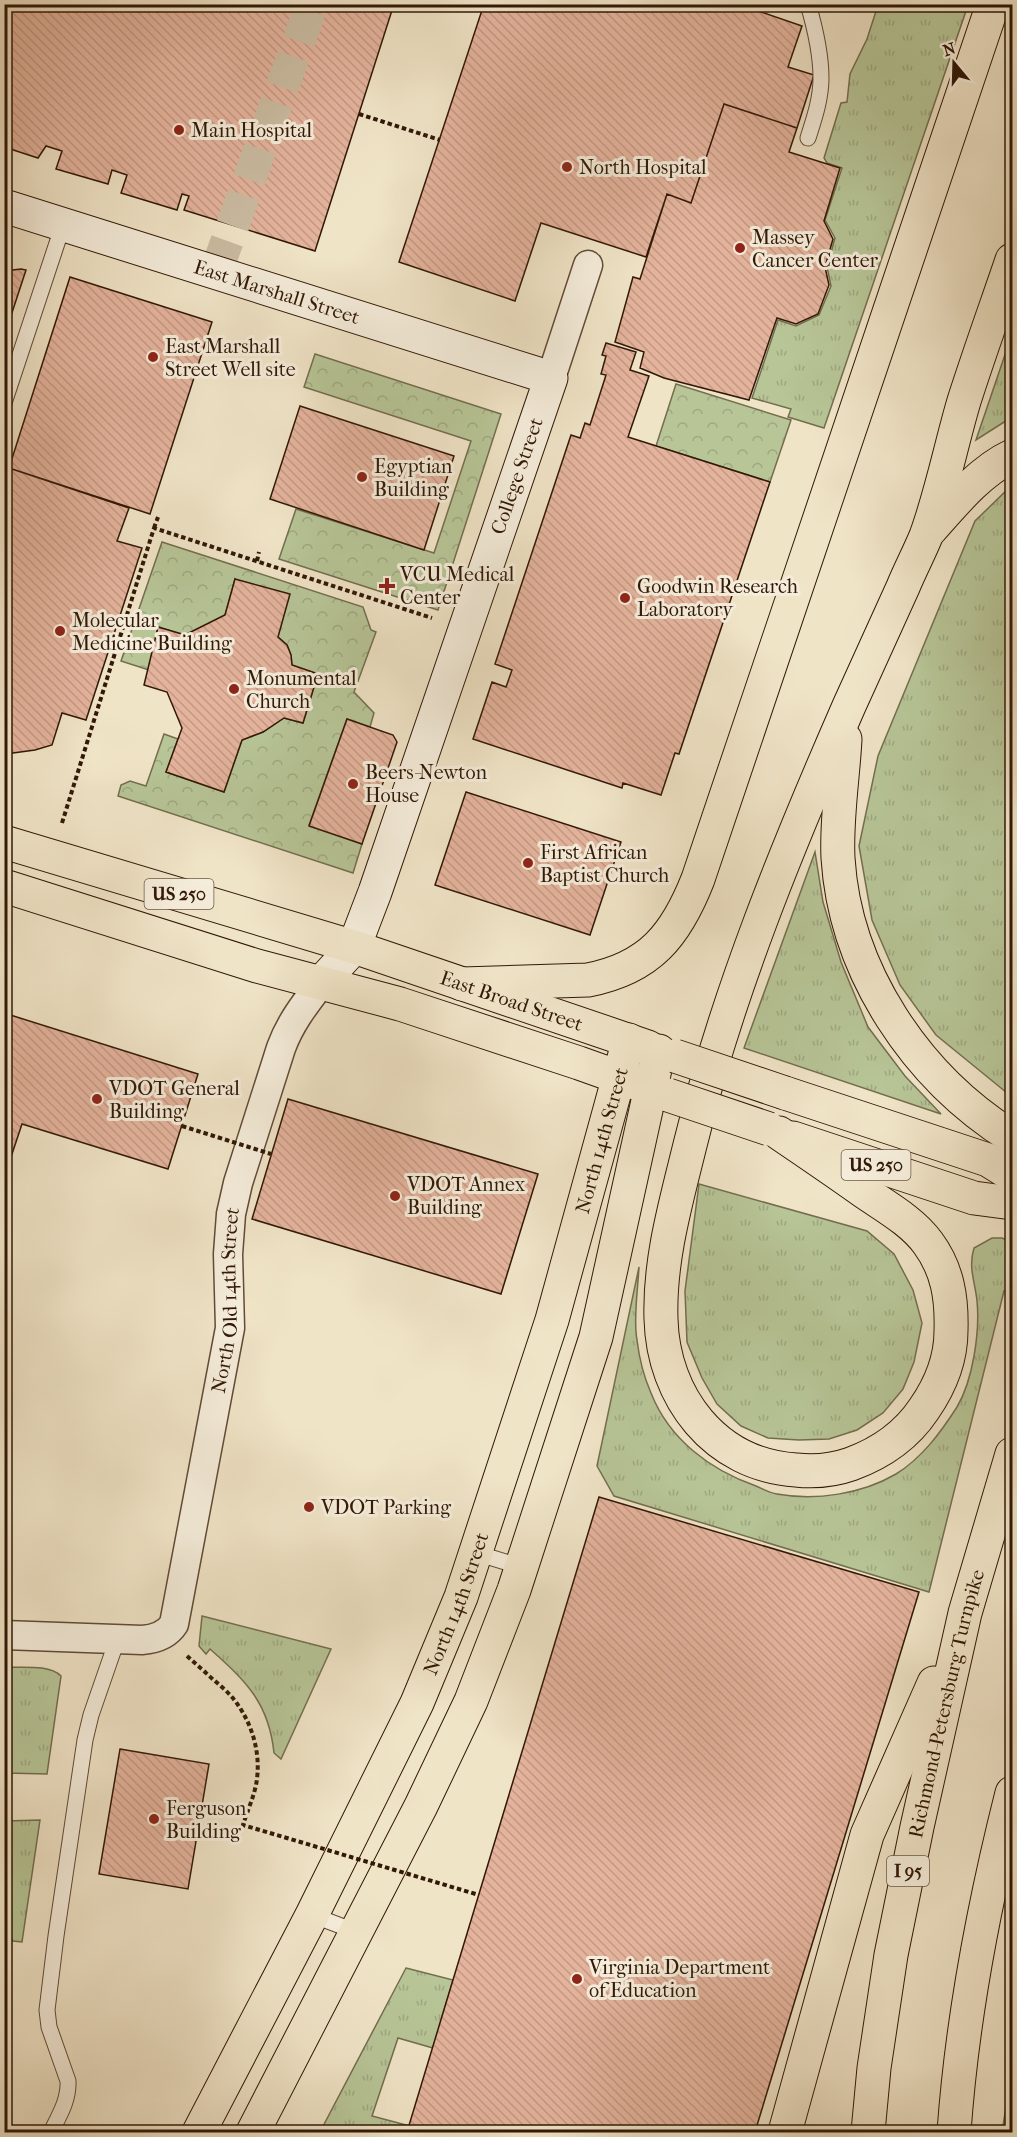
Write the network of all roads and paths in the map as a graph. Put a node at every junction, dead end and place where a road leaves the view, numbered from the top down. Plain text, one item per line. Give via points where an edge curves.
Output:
1 (808, 4) edge
2 (993, 4) edge
3 (359, 114) dead end
4 (808, 138) dead end
5 (440, 140) dead end
6 (4, 206) edge
7 (63, 225) junction
8 (1012, 260) edge
9 (588, 265) dead end
10 (551, 378) junction
11 (4, 403) edge
12 (1012, 456) edge
13 (158, 517) dead end
14 (154, 528) junction
15 (926, 535) junction
16 (259, 552) dead end
17 (257, 561) junction
18 (465, 629) junction
19 (848, 709) junction
20 (4, 842) edge
21 (51, 855) junction
22 (4, 886) edge
23 (354, 947) junction
24 (321, 983) junction
25 (462, 984) junction
26 (654, 1049) junction
27 (618, 1077) junction
28 (659, 1092) junction
29 (182, 1126) dead end
30 (774, 1131) junction
31 (1009, 1135) edge
32 (271, 1154) dead end
33 (1000, 1168) edge
34 (1012, 1203) edge
35 (1012, 1454) edge
36 (476, 1553) junction
37 (522, 1568) junction
38 (965, 1613) junction
39 (4, 1635) edge
40 (117, 1640) junction
41 (204, 1671) dead end
42 (1012, 1793) edge
43 (479, 1895) dead end
44 (312, 1915) junction
45 (357, 1932) junction
46 (51, 2133) edge
47 (199, 2133) edge
48 (253, 2133) edge
49 (784, 2133) edge
50 (868, 2133) edge
51 (954, 2133) edge

1 - 4 lane via 821,79
2 - 25 main road via 686,908 671,933 650,954 605,976 588,980
3 - 5 path
6 - 7 street, East Marshall Street
7 - 10 street, East Marshall Street
7 - 11 lane
8 - 15 main road via 965,400
9 - 10 street
10 - 18 street, College Street
12 - 15 main road via 988,471
13 - 14 path
14 - 17 path
14 - 21 path
15 - 19 main road
16 - 17 path
17 - 18 path
18 - 23 street, College Street
19 - 30 main road via 769,901 700,1103 673,1213 660,1316 670,1372 691,1414 709,1434 753,1463 810,1471 841,1467 870,1457 893,1443 916,1422 935,1393 947,1365 951,1342 946,1275 938,1257 912,1225
19 - 31 main road via 838,855 844,907 853,939 885,1008 905,1038 970,1106
20 - 21 main road, East Broad Street / US 250
21 - 23 main road, East Broad Street / US 250
22 - 24 main road, East Broad Street / US 250
23 - 24 street
23 - 25 main road, East Broad Street / US 250
24 - 27 main road, East Broad Street / US 250 via 400,1004
24 - 40 street, North Old 14th Street via 287,1033 238,1183 228,1246 230,1328 177,1616 170,1631 154,1639
25 - 26 main road, East Broad Street / US 250
26 - 27 main road, North 14th Street
26 - 28 main road, North 14th Street
26 - 33 main road, East Broad Street / US 250, bridge
27 - 28 main road, East Broad Street / US 250
27 - 36 main road, North 14th Street via 552,1320
28 - 30 main road, East Broad Street / US 250, bridge
28 - 37 main road, North 14th Street via 596,1337
29 - 32 path, bridge
30 - 34 main road, East Broad Street / US 250 via 974,1198
35 - 38 main road, Richmond-Petersburg Turnpike / I 95
36 - 37 lane
36 - 44 main road, North 14th Street via 462,1597 417,1702
37 - 45 main road, North 14th Street via 471,1701
38 - 49 main road via 867,1835
38 - 50 main road, Richmond-Petersburg Turnpike / I 95 via 891,1955
39 - 40 street
40 - 46 lane via 88,1728 56,1936 47,2019 68,2090
41 - 43 path, bridge via 231,1696 254,1737 258,1760 256,1786 243,1826
42 - 51 main road via 981,1928 966,2018
44 - 45 lane
44 - 47 main road, North 14th Street
45 - 48 main road, North 14th Street

